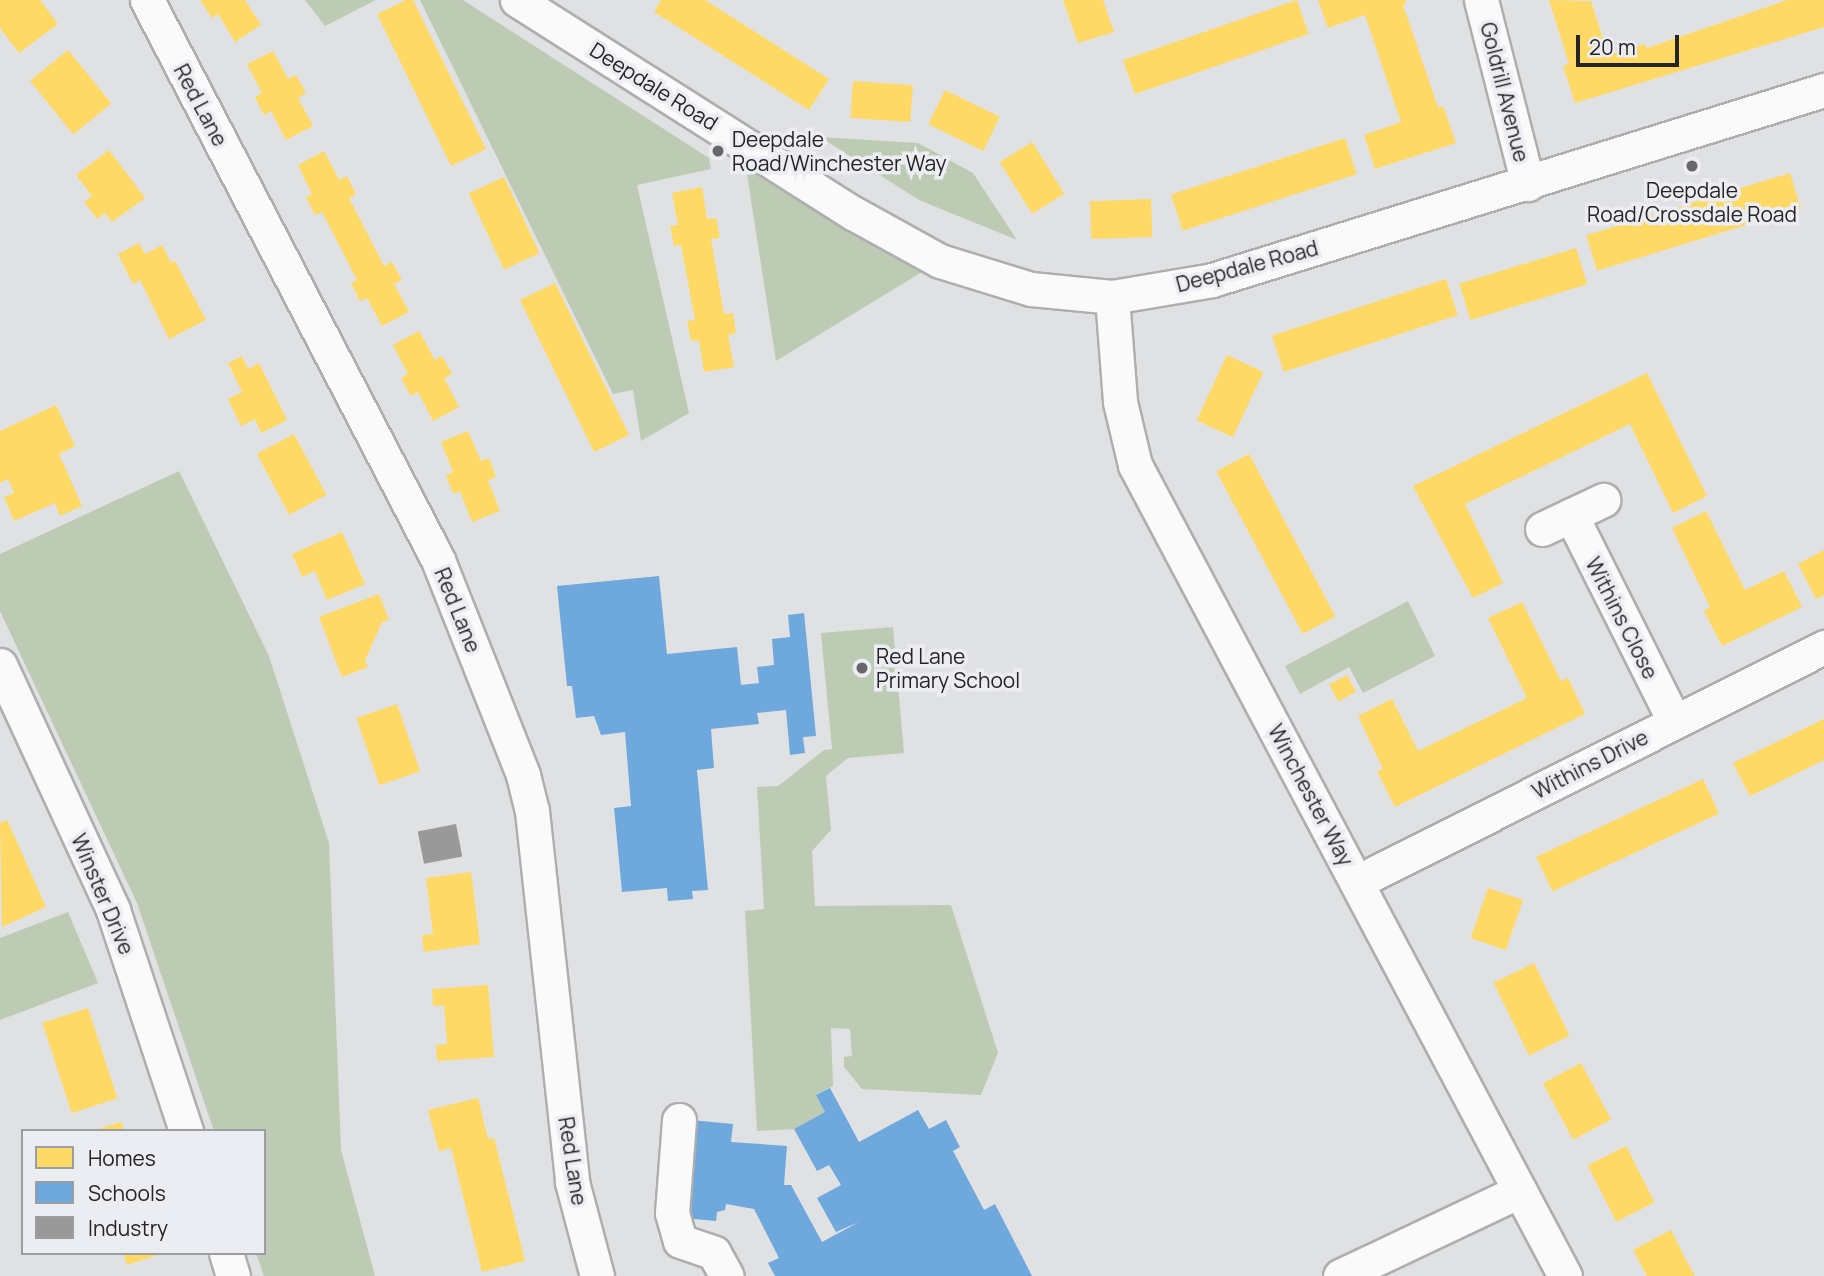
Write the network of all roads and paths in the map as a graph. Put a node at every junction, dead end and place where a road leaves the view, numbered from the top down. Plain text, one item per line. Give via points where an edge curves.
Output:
1 (147, 0) edge
2 (517, 0) edge
3 (1481, 0) edge
4 (1824, 90) edge
5 (1528, 184) junction
6 (1112, 297) junction
7 (1603, 500) dead end
8 (1824, 647) edge
9 (0, 665) edge
10 (1674, 721) junction
11 (1357, 882) junction
12 (679, 1120) dead end
13 (185, 1129) edge
14 (1520, 1191) junction
15 (227, 1255) edge
16 (233, 1276) edge
17 (597, 1276) edge
18 (727, 1276) edge
19 (1339, 1276) edge
20 (1565, 1276) edge

1 - 17 street, Red Lane via 438,560 523,775 532,811 572,1182
2 - 6 street, Deepdale Road via 853,213 940,261 1031,289
3 - 5 street, Goldrill Avenue
4 - 5 street, Deepdale Road
5 - 6 street, Deepdale Road via 1212,280
6 - 11 street, Winchester Way via 1120,402 1135,465
7 - 10 street, Withins Close via 1556,522
8 - 10 street, Withins Drive
9 - 13 street, Winster Drive via 113,910
10 - 11 street, Withins Drive
11 - 14 street, Winchester Way
12 - 18 street via 672,1213 680,1241 714,1253
14 - 19 street
14 - 20 street, Winchester Way
15 - 16 street

